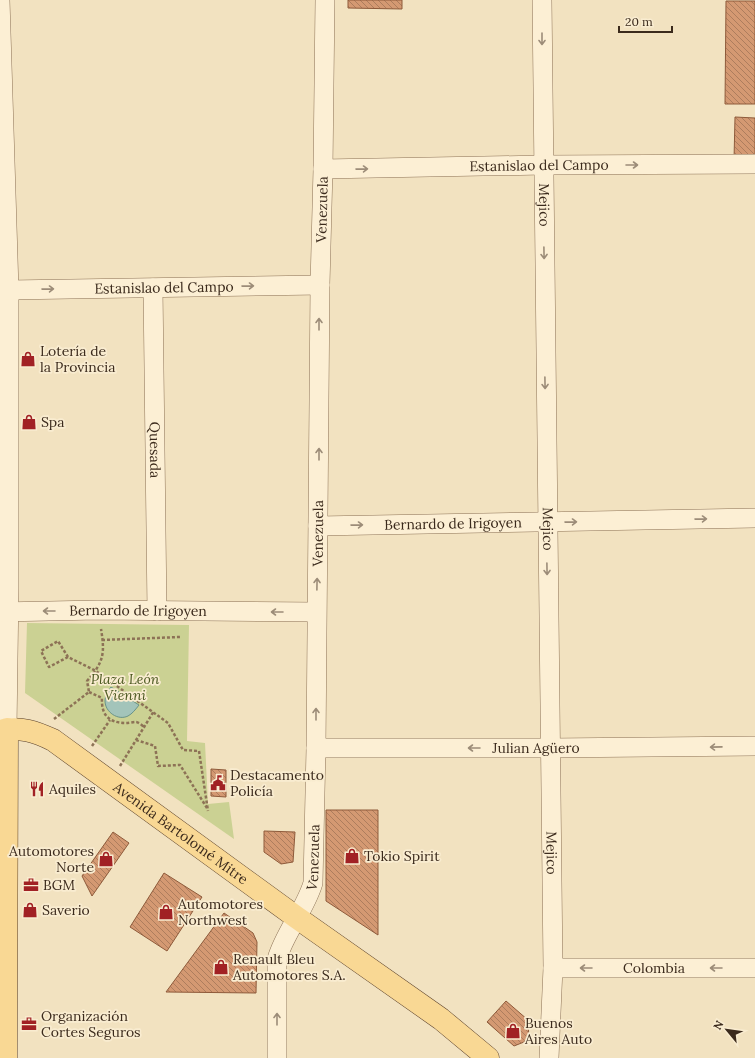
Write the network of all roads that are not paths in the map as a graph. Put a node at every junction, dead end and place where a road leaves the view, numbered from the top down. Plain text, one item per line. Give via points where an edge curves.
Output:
1 (0, 0) edge
2 (325, 0) edge
3 (542, 0) edge
4 (755, 164) edge
5 (543, 165) junction
6 (323, 169) junction
7 (4, 248) edge
8 (320, 285) junction
9 (153, 288) junction
10 (9, 290) junction
11 (4, 401) edge
12 (755, 518) edge
13 (547, 522) junction
14 (318, 526) junction
15 (4, 612) edge
16 (157, 612) junction
17 (316, 612) junction
18 (3, 730) edge
19 (755, 746) edge
20 (316, 748) junction
21 (550, 748) junction
22 (296, 917) junction
23 (553, 968) junction
24 (755, 968) edge
25 (6, 1058) edge
26 (277, 1058) edge
27 (488, 1058) edge
28 (549, 1058) edge

1 - 7 street
2 - 6 street, Venezuela
3 -> 5 street, Mejico
5 -> 4 street, Estanislao del Campo
6 -> 5 street, Estanislao del Campo
5 -> 13 street, Mejico
6 - 8 street, Venezuela
7 - 10 street
9 -> 8 street, Estanislao del Campo
14 -> 8 street, Venezuela
10 -> 9 street, Estanislao del Campo
9 - 16 street, Quesada
10 - 11 street
11 - 15 street
13 -> 12 street, Bernardo de Irigoyen
14 -> 13 street, Bernardo de Irigoyen
13 -> 21 street, Mejico
17 -> 14 street, Venezuela
16 -> 15 street, Bernardo de Irigoyen
15 - 18 street
17 -> 16 street, Bernardo de Irigoyen
20 -> 17 street, Venezuela
18 - 22 main road, Avenida Bartolomé Mitre via 37,732 53,740
18 - 25 main road
19 -> 21 street, Julian Agüero
21 -> 20 street, Julian Agüero
20 - 22 street, Venezuela via 313,884
21 - 23 street, Mejico
26 -> 22 street, Venezuela via 276,959
22 - 27 main road, Avenida Bartolomé Mitre via 441,1019
24 -> 23 street, Colombia
23 - 28 street, Mejico

